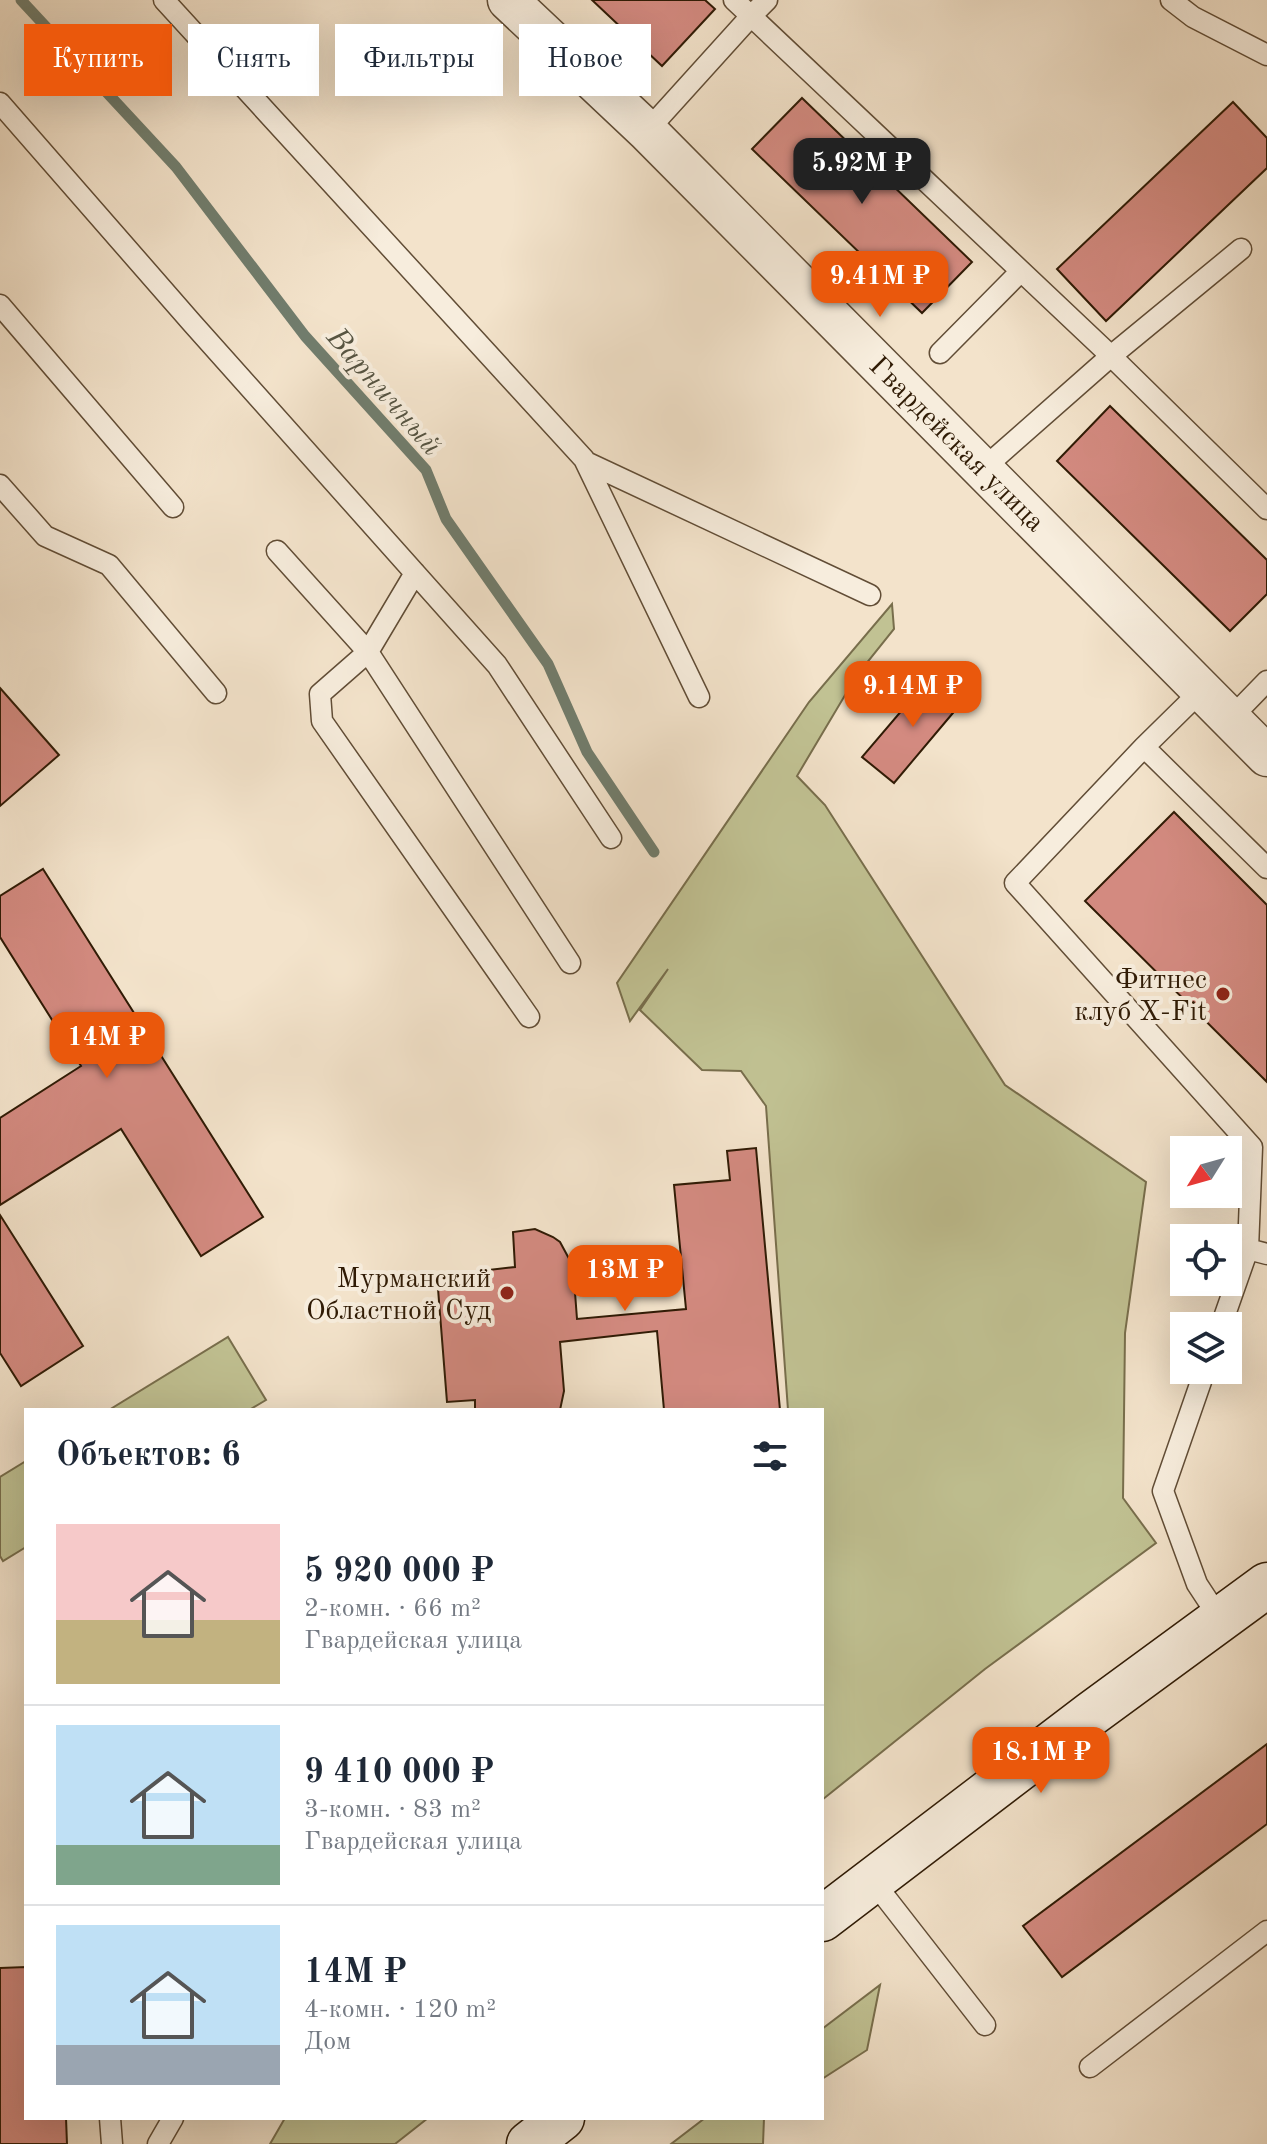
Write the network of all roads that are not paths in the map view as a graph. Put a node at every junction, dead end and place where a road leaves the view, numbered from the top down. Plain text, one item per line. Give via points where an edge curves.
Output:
1 (164, 0) edge
2 (508, 0) edge
3 (734, 0) edge
4 (767, 0) edge
5 (1171, 0) edge
6 (751, 16) junction
7 (1267, 55) edge
8 (0, 103) edge
9 (647, 131) junction
10 (1241, 249) dead end
11 (1021, 271) junction
12 (0, 305) edge
13 (940, 353) dead end
14 (1111, 356) junction
15 (586, 462) junction
16 (984, 468) junction
17 (0, 485) edge
18 (173, 507) dead end
19 (1267, 509) edge
20 (277, 551) dead end
21 (415, 573) junction
22 (870, 595) dead end
23 (368, 652) junction
24 (1267, 681) edge
25 (1203, 689) junction
26 (216, 693) dead end
27 (699, 697) dead end
28 (1231, 718) junction
29 (1144, 747) junction
30 (1267, 756) edge
31 (611, 838) dead end
32 (1267, 868) edge
33 (570, 963) dead end
34 (529, 1017) dead end
35 (1258, 1252) edge
36 (1228, 1312) edge
37 (1200, 1384) edge
38 (1267, 1585) edge
39 (1220, 1619) junction
40 (872, 1880) junction
41 (824, 1917) edge
42 (1267, 1931) edge
43 (985, 2025) dead end
44 (1090, 2067) dead end
45 (110, 2120) edge
46 (172, 2120) edge
47 (559, 2120) edge
48 (112, 2144) edge
49 (158, 2144) edge
50 (529, 2144) edge

1 - 15 lane
2 - 9 street, Гвардейская улица
3 - 6 lane
4 - 6 lane
5 - 7 lane
6 - 9 lane
6 - 11 lane
8 - 21 lane
9 - 16 street, Гвардейская улица
10 - 14 lane
11 - 13 lane
11 - 14 lane
12 - 18 lane
14 - 16 lane
14 - 19 lane
15 - 22 lane
15 - 27 lane
16 - 25 street, Гвардейская улица
17 - 26 lane via 45,536 109,565
20 - 23 lane
21 - 23 lane
21 - 31 lane via 497,665
23 - 33 lane
23 - 34 lane via 320,694 322,721
24 - 28 lane
25 - 28 street, Гвардейская улица
25 - 29 lane
28 - 30 street, Гвардейская улица
29 - 32 lane
29 - 35 lane via 1015,883 1252,1147
35 - 36 lane
37 - 39 lane via 1163,1491 1197,1584
38 - 39 main road
39 - 40 main road
40 - 41 main road
40 - 43 lane
42 - 44 lane
45 - 48 lane
46 - 49 lane
47 - 50 main road

